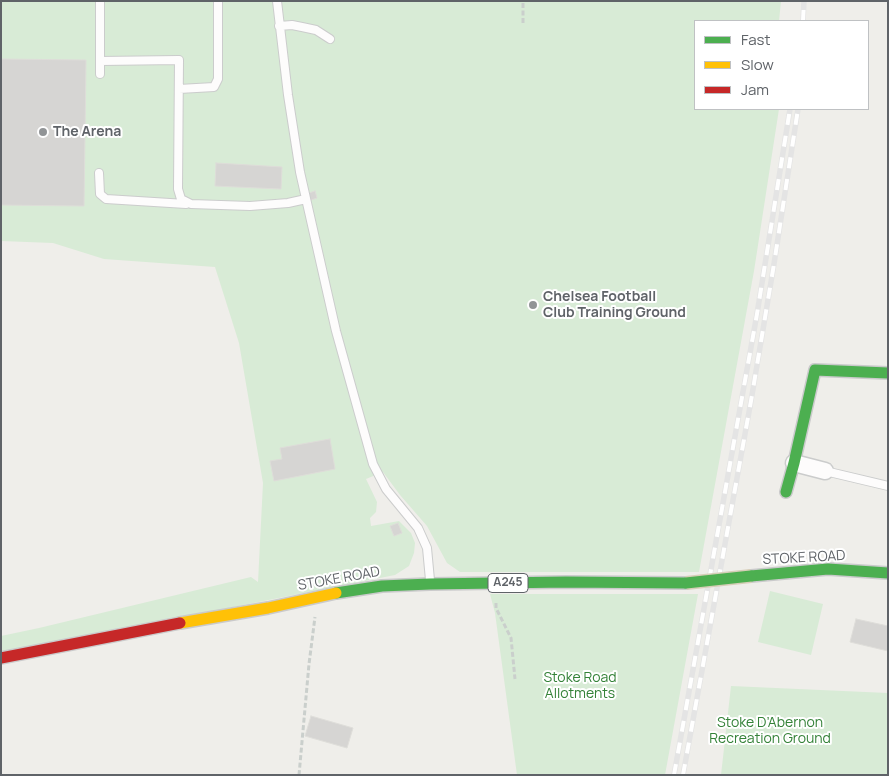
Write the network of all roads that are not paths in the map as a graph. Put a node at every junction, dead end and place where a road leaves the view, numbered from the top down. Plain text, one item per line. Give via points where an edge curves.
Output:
1 (100, 1) edge
2 (218, 1) edge
3 (277, 1) edge
4 (279, 26) junction
5 (330, 39) dead end
6 (100, 61) junction
7 (100, 74) dead end
8 (179, 89) junction
9 (99, 173) dead end
10 (306, 199) junction
11 (191, 204) junction
12 (888, 373) edge
13 (794, 463) junction
14 (825, 472) joint
15 (888, 486) edge
16 (786, 492) dead end
17 (888, 573) edge
18 (430, 584) junction
19 (1, 658) edge

1 - 6 lane
2 - 8 lane via 218,79 214,87
3 - 4 lane
4 - 5 lane via 316,30
4 - 10 lane
6 - 7 lane
6 - 8 lane via 179,60
8 - 11 lane via 178,189 181,199
9 - 11 lane via 100,194 106,199
10 - 11 lane via 288,204 250,206
10 - 18 lane via 336,332 373,464 386,489 418,528 427,548
12 - 13 main road via 815,370
13 - 14 street
13 - 16 main road
14 - 15 lane
17 - 18 main road, STOKE ROAD / A245, bridge via 828,569 686,582
18 - 19 main road, STOKE ROAD / A245 via 382,586 318,596

